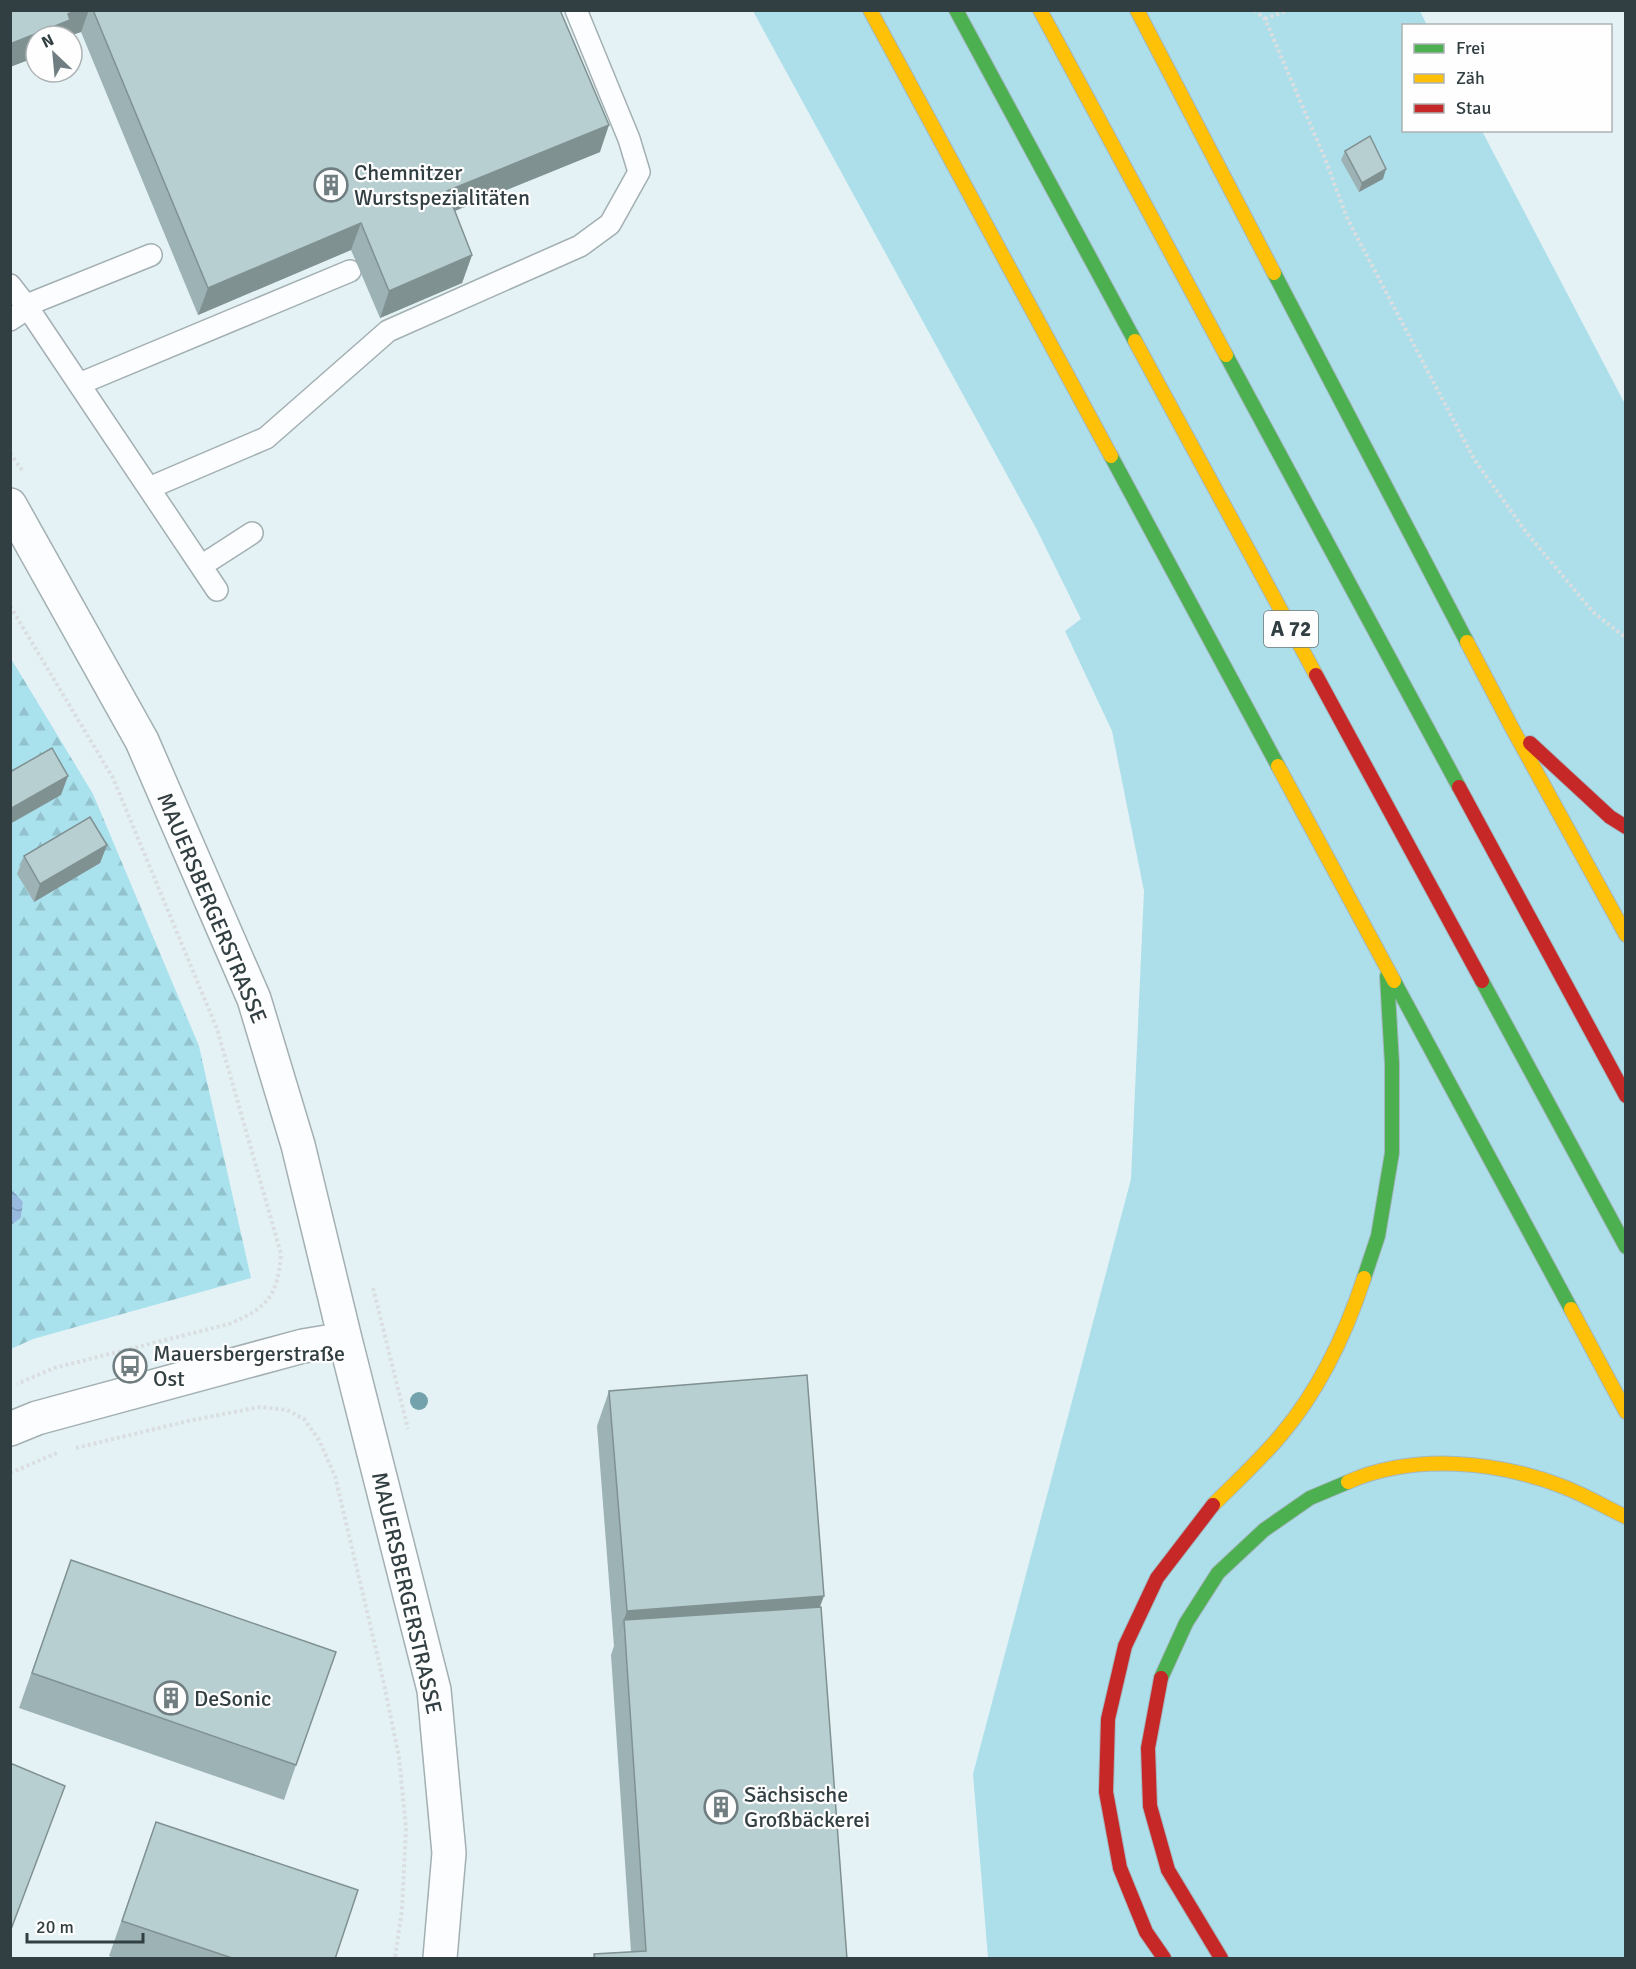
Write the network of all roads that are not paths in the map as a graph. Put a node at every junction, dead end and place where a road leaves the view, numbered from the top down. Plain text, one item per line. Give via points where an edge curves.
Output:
1 (576, 10) edge
2 (870, 10) edge
3 (956, 10) edge
4 (1040, 10) edge
5 (1137, 10) edge
6 (151, 255) dead end
7 (350, 271) dead end
8 (10, 285) edge
9 (27, 307) junction
10 (10, 320) edge
11 (79, 384) junction
12 (149, 488) junction
13 (10, 505) edge
14 (252, 533) dead end
15 (201, 566) junction
16 (217, 590) dead end
17 (1511, 726) junction
18 (1626, 827) edge
19 (1626, 935) edge
20 (1386, 968) junction
21 (1626, 1096) edge
22 (1626, 1247) edge
23 (345, 1339) junction
24 (1626, 1412) edge
25 (10, 1429) edge
26 (1626, 1517) edge
27 (440, 1959) edge
28 (1164, 1959) edge
29 (1221, 1959) edge

1 - 12 lane via 639,172 610,224 580,246 388,331 266,438
2 - 20 highway
3 - 22 highway, A 72
4 - 21 highway
5 - 17 highway
6 - 9 lane
7 - 11 lane
8 - 9 lane
9 - 10 lane
9 - 11 lane
11 - 12 lane
12 - 15 lane
13 - 23 street, MAUERSBERGERSTRASSE via 142,741 254,999 298,1145
14 - 15 lane
15 - 16 lane
17 - 18 highway via 1610,817
17 - 19 highway
20 - 24 highway
20 - 28 highway via 1392,1153 1378,1236 1355,1306 1324,1373 1281,1435 1206,1513 1157,1578 1125,1646 1108,1719 1106,1792 1120,1868 1146,1932
23 - 25 street via 303,1346 37,1418
23 - 27 street, MAUERSBERGERSTRASSE via 434,1690 449,1852
26 - 29 highway via 1564,1487 1502,1467 1437,1462 1370,1472 1310,1498 1264,1530 1218,1573 1186,1623 1159,1683 1148,1748 1150,1806 1168,1870

